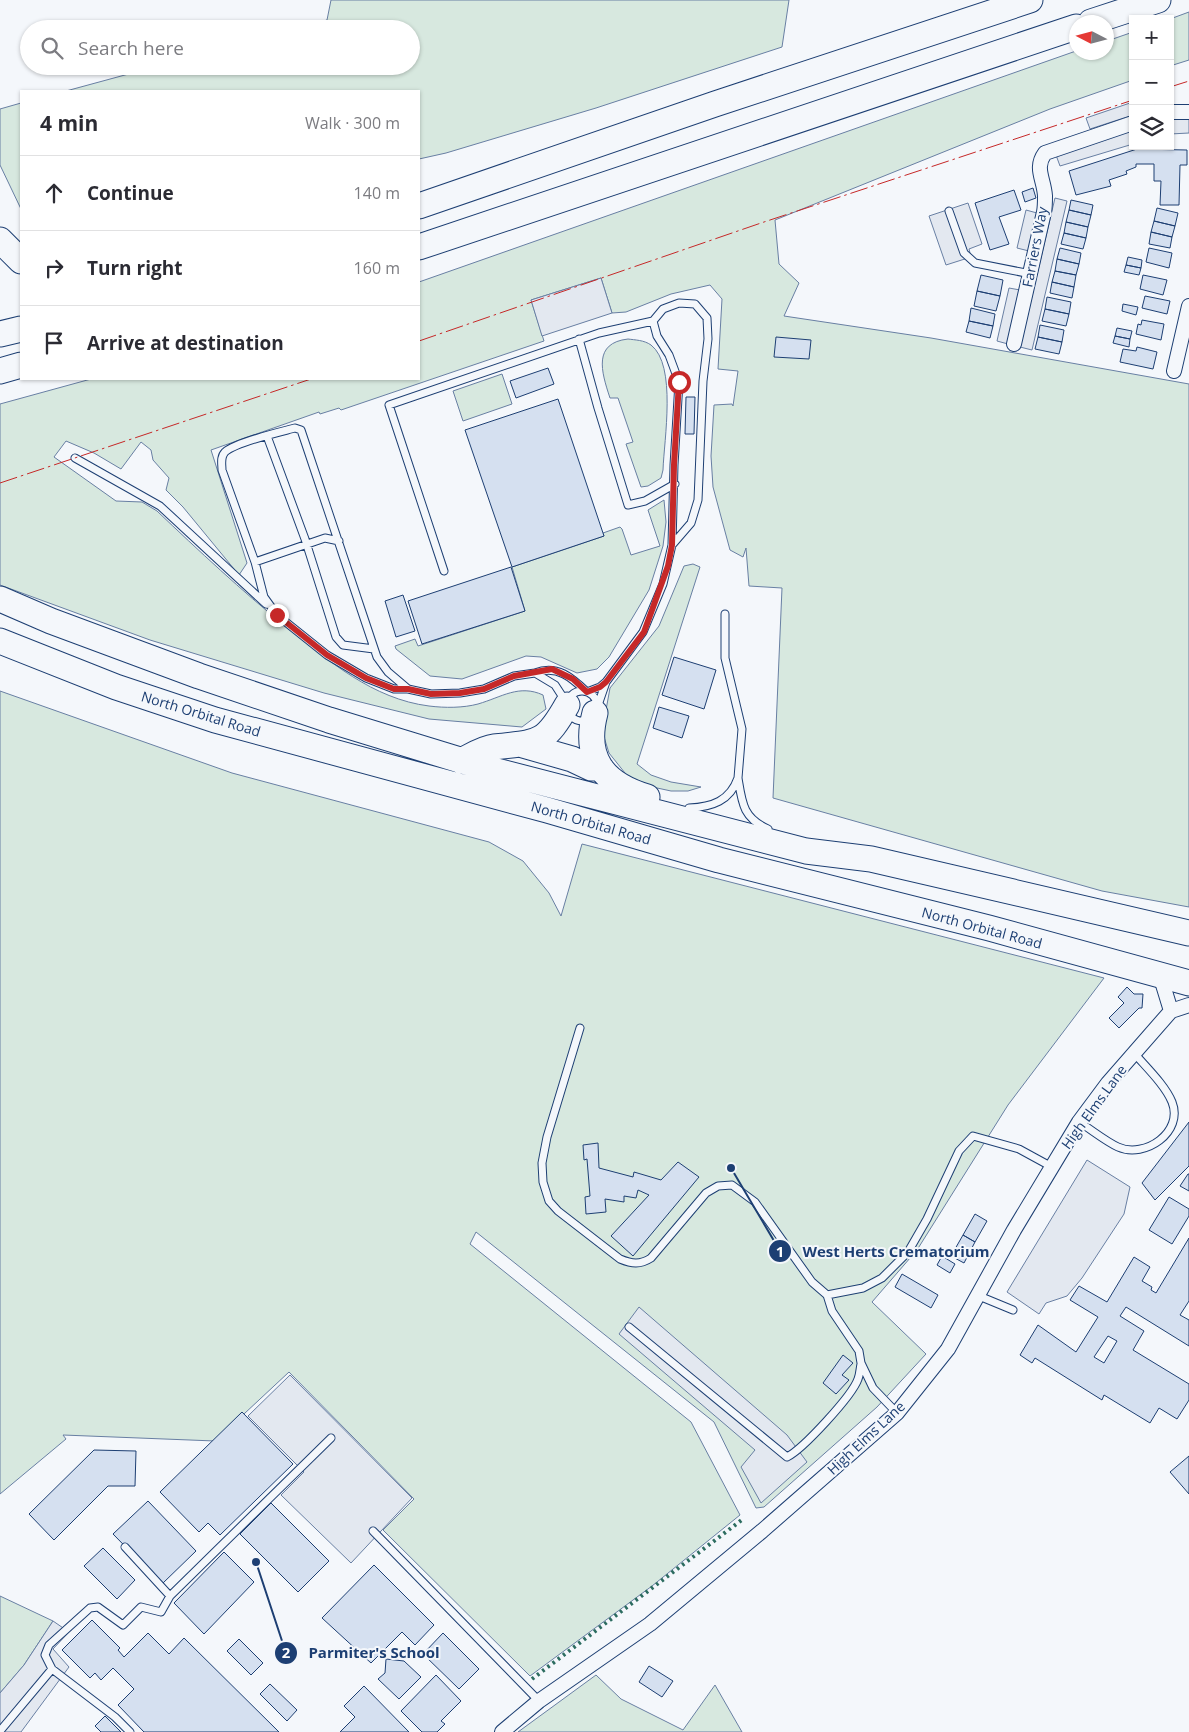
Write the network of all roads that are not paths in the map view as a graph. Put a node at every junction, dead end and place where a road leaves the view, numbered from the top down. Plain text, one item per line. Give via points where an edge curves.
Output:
1 (1030, 0) edge
2 (1158, 0) edge
3 (1001, 4) edge
4 (1112, 15) edge
5 (1069, 29) edge
6 (1174, 112) edge
7 (1189, 112) edge
8 (1129, 123) edge
9 (420, 206) edge
10 (949, 211) dead end
11 (0, 240) edge
12 (420, 247) edge
13 (20, 260) edge
14 (1030, 274) junction
15 (1189, 306) edge
16 (653, 321) junction
17 (20, 330) edge
18 (0, 334) edge
19 (579, 339) junction
20 (1014, 344) dead end
21 (20, 365) edge
22 (0, 371) edge
23 (1174, 371) dead end
24 (268, 436) junction
25 (75, 458) dead end
26 (675, 484) junction
27 (339, 541) junction
28 (306, 544) junction
29 (672, 545) junction
30 (255, 562) junction
31 (444, 571) dead end
32 (0, 599) edge
33 (270, 607) junction
34 (725, 614) dead end
35 (0, 641) edge
36 (374, 649) junction
37 (535, 673) junction
38 (606, 682) junction
39 (408, 689) junction
40 (587, 705) junction
41 (523, 745) junction
42 (462, 761) junction
43 (601, 768) junction
44 (738, 778) junction
45 (689, 808) junction
46 (768, 830) junction
47 (871, 859) junction
48 (1189, 934) edge
49 (1160, 975) junction
50 (1189, 983) edge
51 (1189, 1005) edge
52 (1171, 1011) junction
53 (580, 1028) dead end
54 (1134, 1054) junction
55 (1079, 1122) junction
56 (1052, 1167) junction
57 (827, 1294) junction
58 (979, 1296) junction
59 (1013, 1310) dead end
60 (629, 1327) dead end
61 (861, 1363) junction
62 (897, 1413) junction
63 (331, 1438) dead end
64 (373, 1531) dead end
65 (125, 1547) dead end
66 (170, 1596) junction
67 (52, 1668) junction
68 (539, 1701) junction
69 (0, 1731) edge
70 (130, 1732) edge
71 (502, 1732) edge

1 - 3 highway
2 - 4 highway
3 - 9 highway
5 - 12 highway
6 - 7 street
8 - 14 street, Farriers Way via 1045,153 1040,160 1044,212
10 - 14 lane via 964,253 975,263
11 - 13 highway
14 - 20 street, Farriers Way
15 - 23 street
16 - 19 lane
16 - 26 lane via 679,382
16 - 29 lane via 663,309 679,303 694,304 707,318 698,500 692,523
17 - 18 highway
19 - 26 lane via 628,505 645,501
19 - 31 lane via 389,405
21 - 22 highway
24 - 27 lane via 296,428 300,430
24 - 28 lane
24 - 30 lane via 234,446 224,452 221,460
25 - 33 lane via 160,506
26 - 29 lane
27 - 28 lane via 325,538
27 - 36 lane
28 - 30 lane
28 - 36 lane via 339,642 348,647
29 - 38 lane via 644,632
30 - 33 lane via 264,597
32 - 42 highway, North Orbital Road via 190,672
33 - 39 lane via 327,655 358,674 394,689
34 - 44 lane via 725,658 742,729
35 - 49 highway, North Orbital Road via 116,687 224,722 719,860
36 - 39 lane via 381,665
37 - 39 lane via 514,676 484,689 460,693 431,694
37 - 40 lane
37 - 40 lane via 544,669 561,672 573,679
38 - 40 lane
38 - 40 lane
40 - 41 highway via 558,721 546,735
40 - 43 highway via 594,752
41 - 42 highway via 493,747
41 - 43 highway via 572,759 590,768
42 - 47 highway, North Orbital Road via 806,851
43 - 45 highway via 622,788
44 - 45 lane via 732,792 724,799 706,808
44 - 46 lane via 748,816
45 - 46 highway
46 - 47 highway
47 - 48 highway, North Orbital Road
49 - 50 highway, North Orbital Road
49 - 52 street
51 - 52 street
52 - 54 street, High Elms Lane
53 - 57 lane via 542,1163 548,1201 620,1259 642,1264 651,1258 706,1193 718,1186 732,1185 755,1202 812,1282
54 - 55 street, High Elms Lane
54 - 55 lane via 1172,1102 1174,1115 1171,1127 1161,1140 1148,1148 1119,1148
55 - 56 street, High Elms Lane
56 - 57 lane via 1019,1149 973,1136 959,1151 908,1252 882,1278 863,1288
56 - 58 street, High Elms Lane
57 - 61 lane via 832,1311 860,1351
58 - 59 lane
58 - 62 street, High Elms Lane via 948,1349
60 - 61 lane via 787,1457 798,1451 847,1396 858,1380
61 - 62 lane via 873,1388
62 - 68 street, High Elms Lane via 650,1624
63 - 66 lane
64 - 68 lane
65 - 66 lane
66 - 67 lane via 161,1612 141,1607 123,1625 98,1606 90,1608 49,1645 45,1655
67 - 69 lane
67 - 70 lane
68 - 71 street, High Elms Lane

